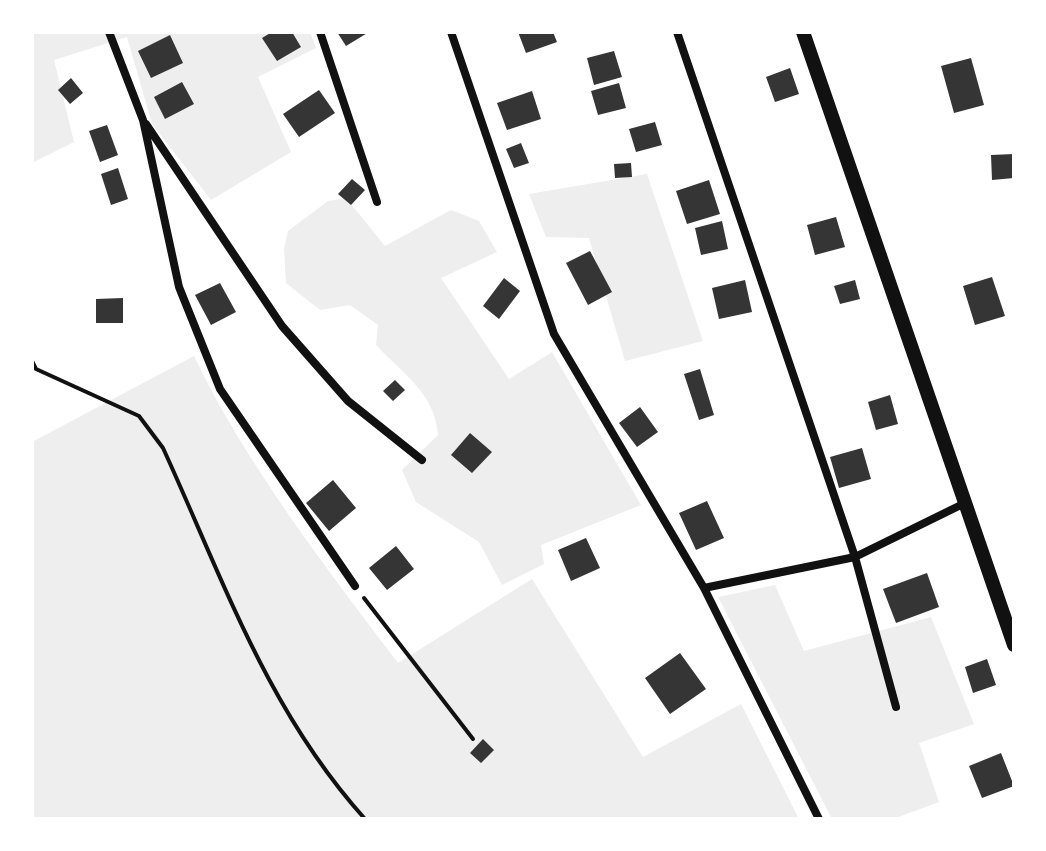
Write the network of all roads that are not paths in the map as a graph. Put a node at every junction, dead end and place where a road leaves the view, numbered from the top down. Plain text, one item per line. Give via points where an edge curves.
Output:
1 (109, 32) edge
2 (320, 32) edge
3 (451, 32) edge
4 (677, 32) edge
5 (803, 32) edge
6 (143, 120) junction
7 (377, 202) dead end
8 (422, 460) dead end
9 (965, 503) junction
10 (855, 557) junction
11 (355, 586) road end
12 (704, 588) junction
13 (1014, 645) edge
14 (896, 707) dead end
15 (819, 819) edge

1 - 6 street
2 - 7 street
3 - 12 street via 554,334
4 - 10 street
5 - 9 street
6 - 8 street via 282,326 348,401
6 - 11 street via 179,287 220,389
9 - 10 street
9 - 13 street
10 - 12 street
10 - 14 street
12 - 15 street

